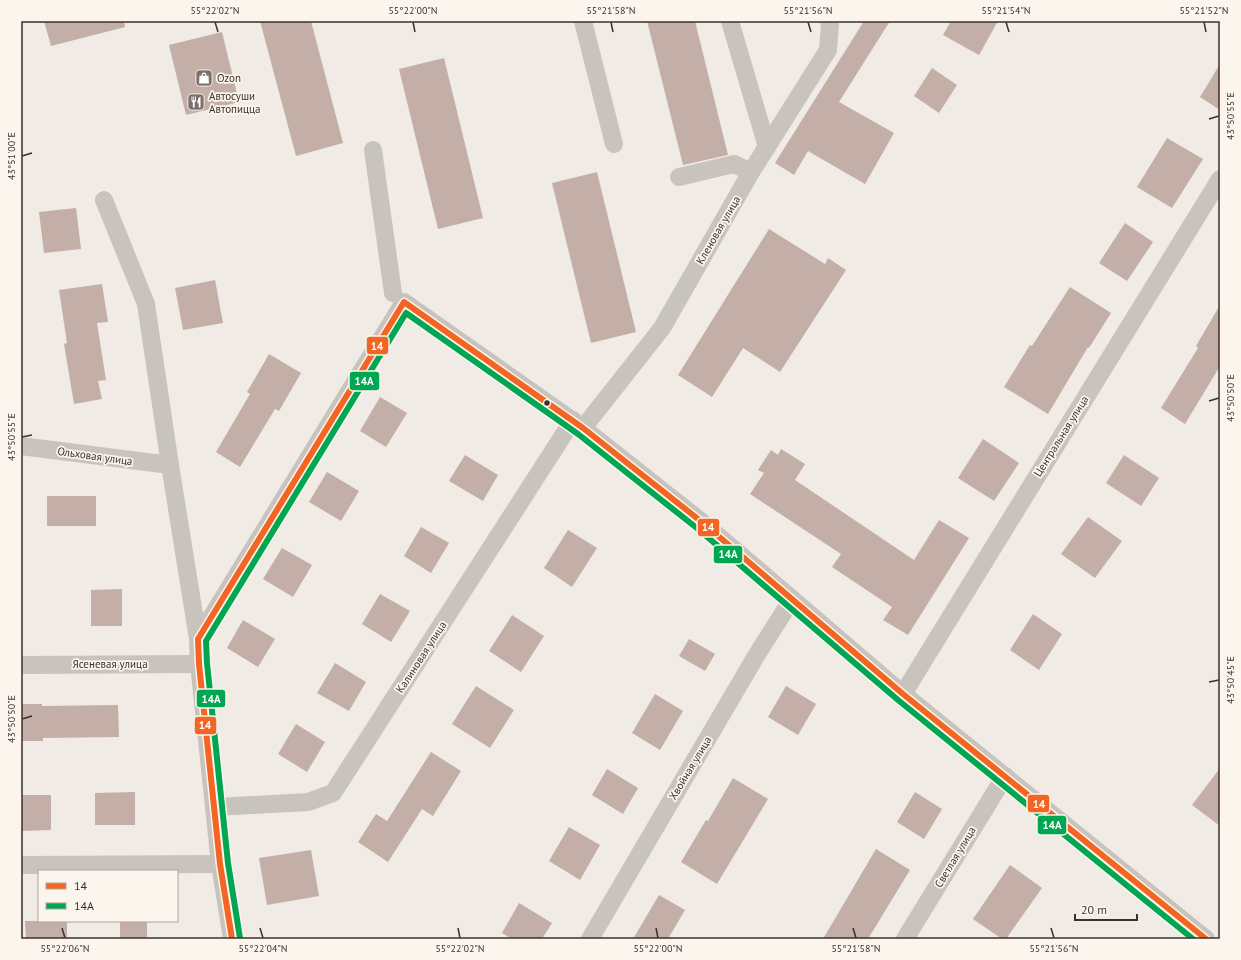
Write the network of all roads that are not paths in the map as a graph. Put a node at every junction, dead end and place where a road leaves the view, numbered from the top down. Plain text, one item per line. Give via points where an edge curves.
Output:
1 (583, 21) edge
2 (730, 21) edge
3 (829, 21) edge
4 (614, 144) dead end
5 (767, 147) junction
6 (373, 150) dead end
7 (751, 172) junction
8 (679, 177) dead end
9 (1220, 179) edge
10 (104, 200) dead end
11 (398, 297) junction
12 (578, 424) junction
13 (21, 446) edge
14 (170, 466) junction
15 (792, 599) junction
16 (198, 639) junction
17 (199, 664) junction
18 (21, 665) edge
19 (903, 694) junction
20 (1005, 776) junction
21 (215, 807) junction
22 (220, 864) junction
23 (21, 865) edge
24 (232, 939) edge
25 (590, 939) edge
26 (905, 939) edge
27 (1206, 939) edge

1 - 4 street
2 - 5 street
3 - 5 street, Кленовая улица via 828,50
5 - 7 street, Кленовая улица
6 - 11 street
7 - 8 street via 734,164
7 - 12 street, Кленовая улица via 662,328
9 - 19 street, Центральная улица
10 - 14 street via 146,304
11 - 12 street
11 - 16 street
12 - 15 street
12 - 21 street, Калиновая улица via 333,793 308,802
13 - 14 street, Ольховая улица
14 - 16 street
15 - 19 street
15 - 25 street, Хвойная улица
16 - 17 street
17 - 18 street, Ясеневая улица
17 - 21 street
19 - 20 street
20 - 26 street, Светлая улица
20 - 27 street
21 - 22 street
22 - 23 street
22 - 24 street

